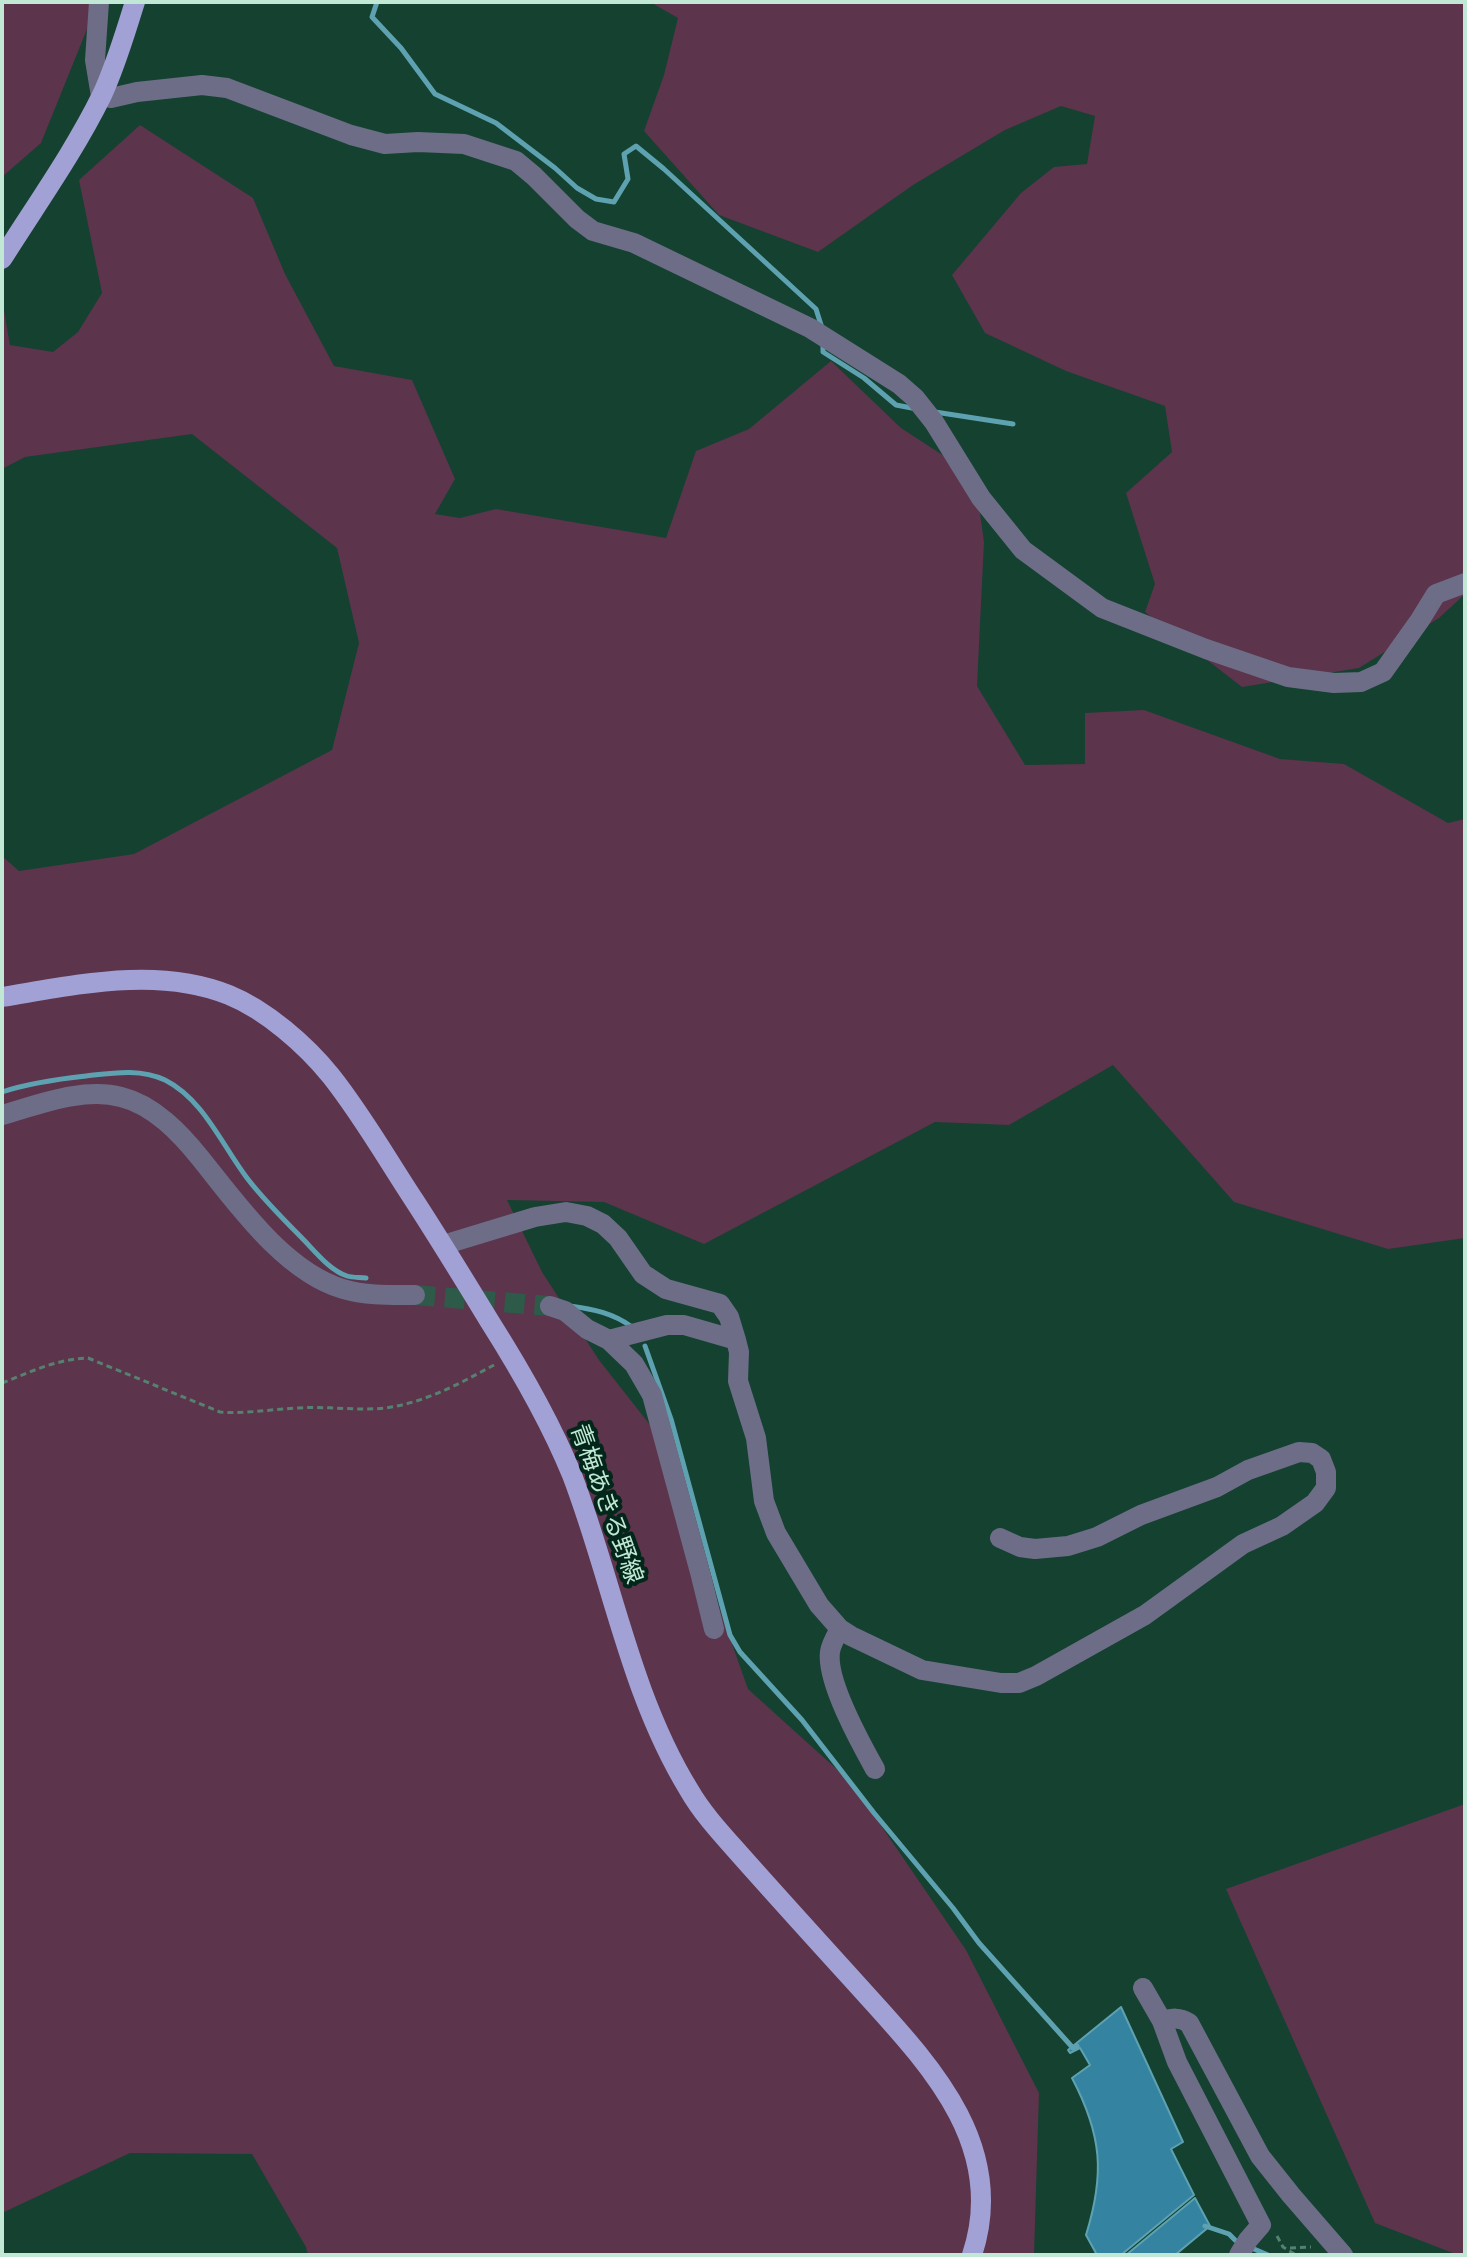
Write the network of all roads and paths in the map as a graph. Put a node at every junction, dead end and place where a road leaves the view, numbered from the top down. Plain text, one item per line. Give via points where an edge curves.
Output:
1 (99, 2) edge
2 (135, 2) edge
3 (101, 96) junction
4 (2, 259) edge
5 (1465, 583) edge
6 (2, 997) edge
7 (2, 1115) edge
8 (443, 1245) junction
9 (415, 1295) tunnel mouth
10 (550, 1306) tunnel mouth
11 (609, 1340) junction
12 (736, 1340) junction
13 (511, 1356) junction
14 (2, 1383) edge
15 (1000, 1538) dead end
16 (714, 1629) dead end
17 (840, 1629) junction
18 (875, 1769) dead end
19 (1143, 1988) dead end
20 (1162, 2021) junction
21 (1319, 2246) dead end
22 (972, 2255) edge
23 (1239, 2255) edge
24 (1296, 2255) edge
25 (1343, 2255) edge

1 - 3 street via 95,60
2 - 3 main road
3 - 4 main road
3 - 5 street via 202,85 227,88 385,144 464,144 516,161 593,231 634,243 810,328 899,384 934,422 981,498 1023,550 1102,608 1206,649 1288,677 1361,682 1383,672 1436,594
6 - 8 main road, 青梅あきる野線 via 148,980 187,982 231,996 270,1019 330,1075
7 - 9 street via 101,1095 146,1107 188,1143 266,1236 303,1269 341,1288
8 - 12 street via 535,1217 566,1212 587,1216 618,1238 643,1274 666,1289 720,1304
8 - 13 main road, 青梅あきる野線
10 - 11 street
11 - 12 street via 667,1325
11 - 16 street via 634,1364 652,1395
12 - 17 street via 738,1381 756,1438 764,1501 794,1566
13 - 14 path via 453,1388 383,1408 220,1412 88,1358 53,1363
13 - 22 main road, 青梅あきる野線 via 547,1417 573,1477 637,1676 689,1791 935,2075 963,2121 981,2198
15 - 17 street via 1035,1549 1068,1546 1299,1452 1321,1459 1326,1472 1326,1488 1315,1503 1282,1526 1243,1544 1145,1615 1019,1683 922,1670
17 - 18 street via 829,1655 836,1686
19 - 20 street
20 - 23 street via 1177,2062 1261,2225
20 - 25 street via 1180,2018 1189,2023 1260,2156
21 - 24 path via 1286,2247

